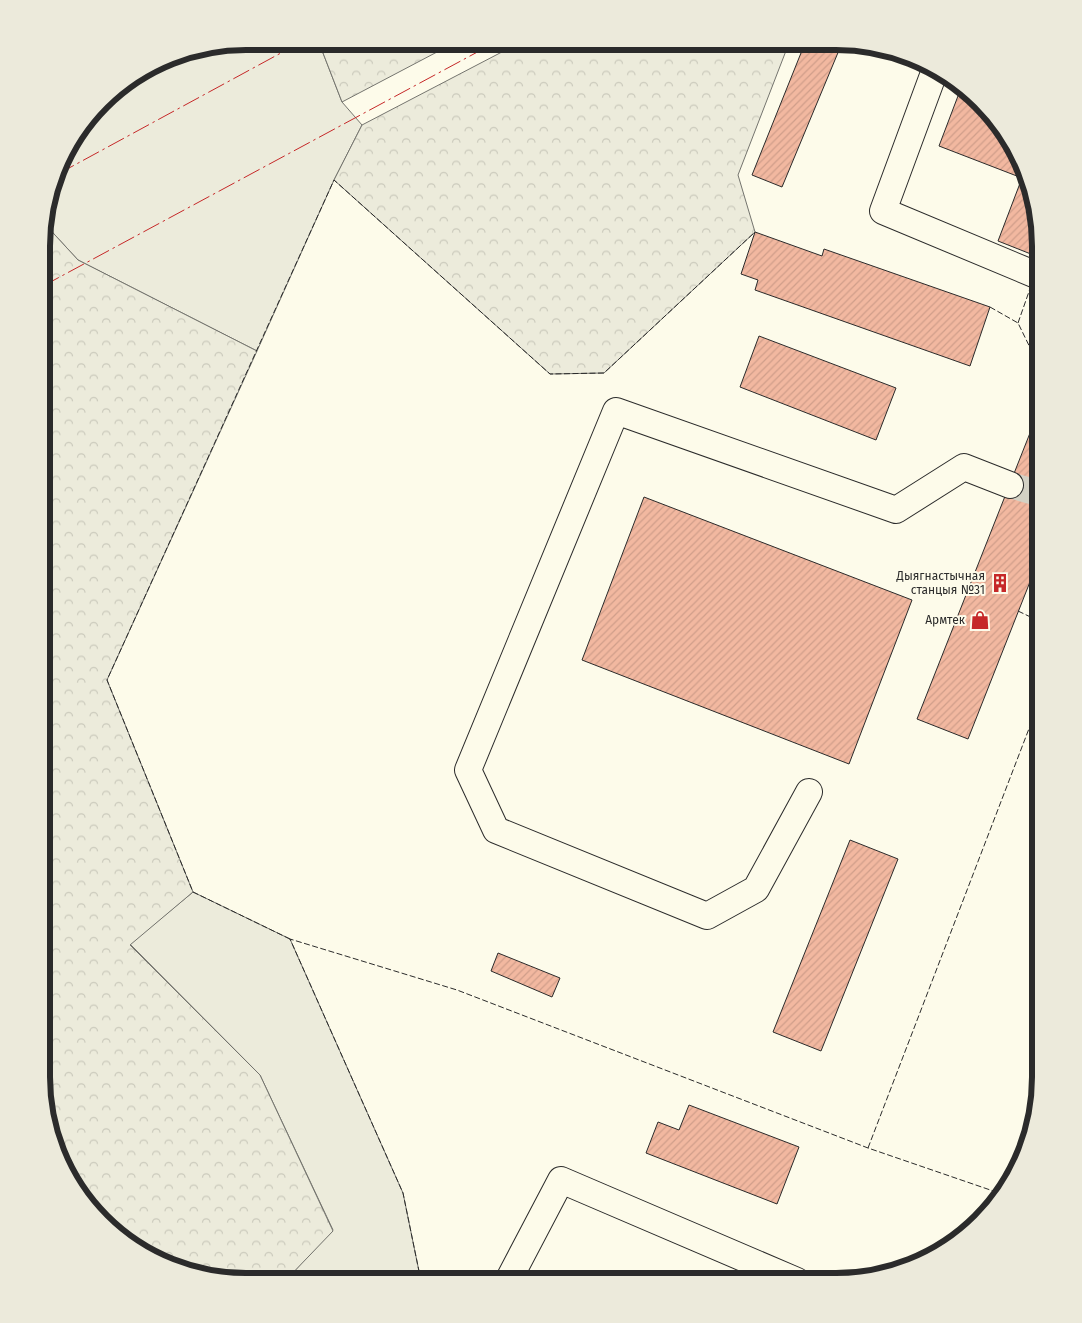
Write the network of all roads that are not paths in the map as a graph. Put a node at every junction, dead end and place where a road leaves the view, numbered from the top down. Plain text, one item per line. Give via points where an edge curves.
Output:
1 (933, 75) edge
2 (1032, 273) edge
3 (1010, 485) tunnel mouth
4 (809, 792) dead end
5 (512, 1273) edge
6 (778, 1273) edge

1 - 2 lane via 883,212
3 - 4 lane via 964,466 896,510 616,411 468,770 496,830 707,916 756,889
5 - 6 lane via 561,1180

